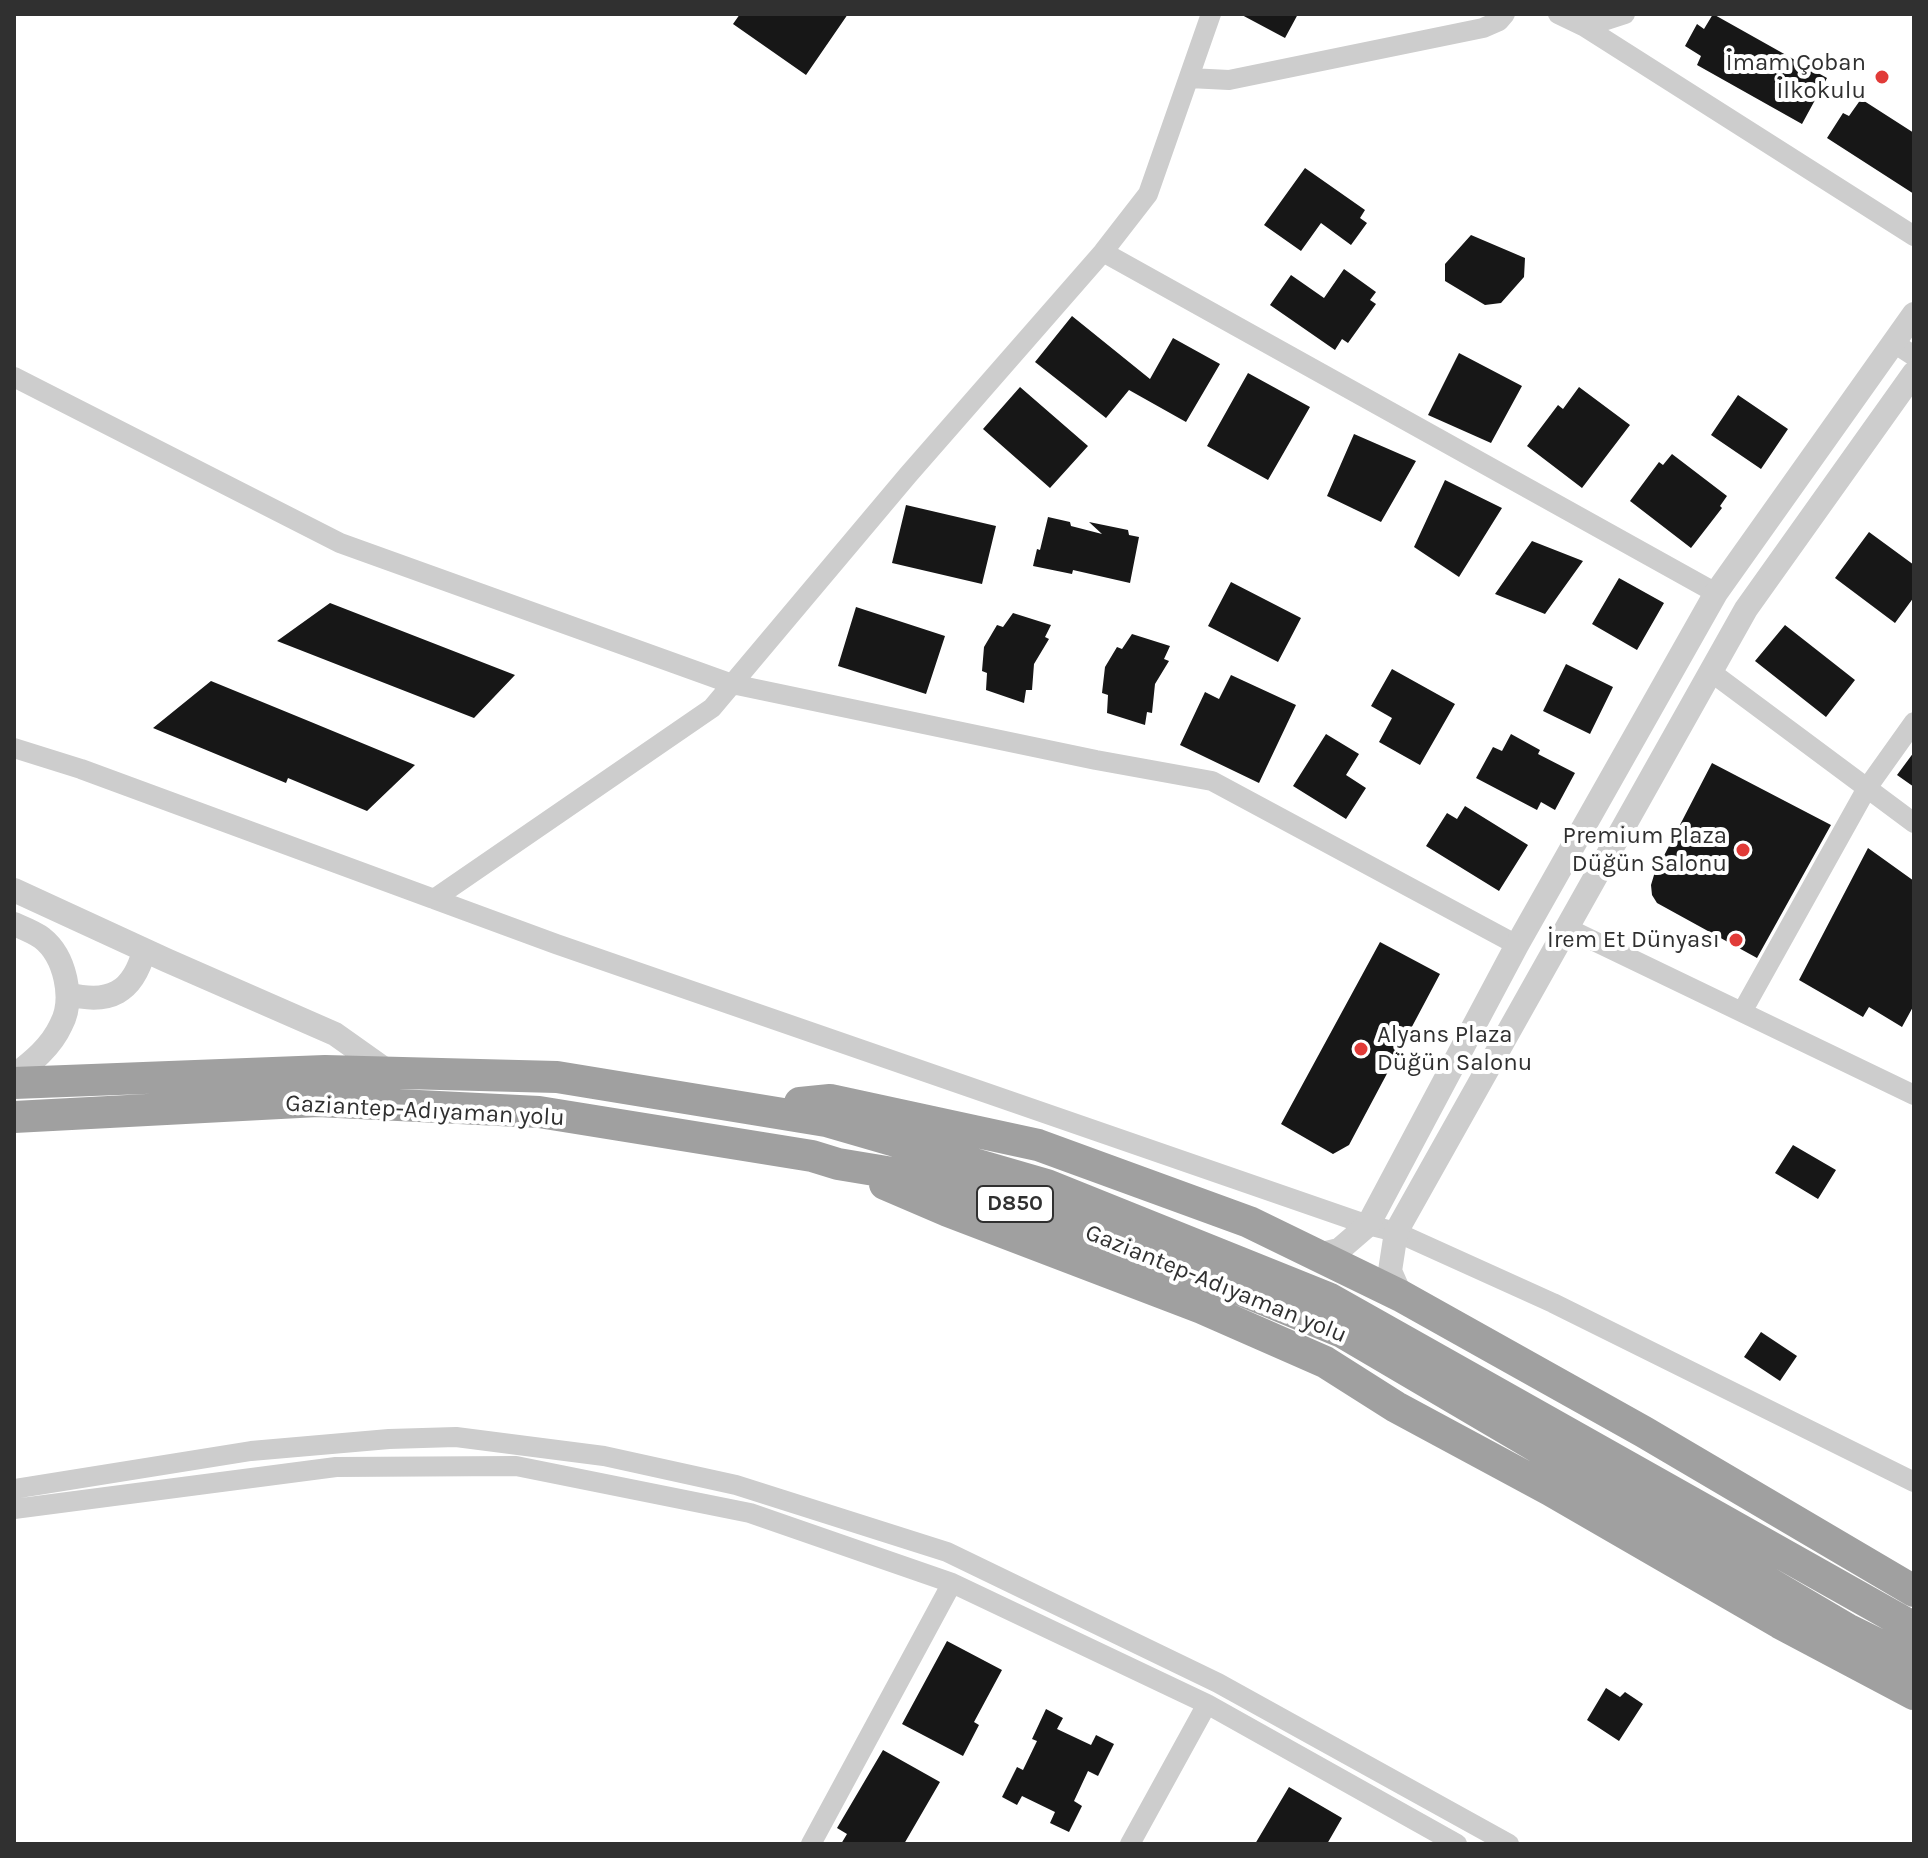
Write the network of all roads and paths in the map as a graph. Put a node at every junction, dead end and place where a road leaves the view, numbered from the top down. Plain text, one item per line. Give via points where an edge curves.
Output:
1 (1211, 14) edge
2 (1505, 14) edge
3 (1558, 14) edge
4 (1625, 14) edge
5 (1588, 21) edge
6 (1189, 78) junction
7 (1914, 236) edge
8 (1103, 252) junction
9 (1914, 314) edge
10 (1904, 349) edge
11 (1914, 373) edge
12 (14, 377) edge
13 (1716, 593) junction
14 (1711, 672) junction
15 (732, 684) junction
16 (1914, 722) edge
17 (14, 748) edge
18 (1867, 788) junction
19 (1914, 823) edge
20 (14, 890) edge
21 (434, 899) junction
22 (14, 924) edge
23 (1567, 928) junction
24 (1517, 945) junction
25 (144, 951) junction
26 (68, 994) junction
27 (1742, 1012) junction
28 (390, 1073) junction
29 (14, 1076) edge
30 (14, 1083) edge
31 (1914, 1095) edge
32 (753, 1109) junction
33 (14, 1117) edge
34 (838, 1164) junction
35 (1368, 1225) junction
36 (1396, 1232) junction
37 (1318, 1255) junction
38 (1401, 1296) junction
39 (1914, 1482) edge
40 (14, 1489) edge
41 (14, 1509) edge
42 (952, 1583) junction
43 (1914, 1591) edge
44 (1914, 1628) edge
45 (1914, 1662) edge
46 (1914, 1694) edge
47 (1207, 1704) junction
48 (811, 1844) edge
49 (1130, 1844) edge
50 (1457, 1844) edge
51 (1509, 1844) edge

1 - 6 street
2 - 6 street via 1483,28 1363,53 1229,80
3 - 5 street
4 - 5 street
5 - 7 street
6 - 8 street via 1148,194
8 - 13 street
8 - 15 street
9 - 10 street
10 - 13 street
11 - 14 street via 1746,609
12 - 15 street via 340,543
13 - 24 street
14 - 18 street
14 - 23 street
15 - 21 street via 712,708
15 - 24 street via 1212,781
16 - 18 street
17 - 21 street
18 - 19 street
18 - 27 street
20 - 25 street
21 - 35 street
22 - 26 street via 45,940
23 - 27 street
23 - 36 street
24 - 35 street
25 - 26 street via 132,981 113,995
25 - 28 street via 335,1034
26 - 29 street via 62,1025 38,1057
27 - 31 street
28 - 30 highway, Gaziantep-Adıyaman yolu / D850
28 - 32 highway, Gaziantep-Adıyaman yolu / D850 via 557,1077
32 - 37 highway via 830,1100 1038,1145 1249,1222
32 - 44 highway, Gaziantep-Adıyaman yolu / D850 via 826,1121 1047,1185 1328,1298
33 - 34 highway, Gaziantep-Adıyaman yolu / D850 via 318,1101 539,1112
34 - 45 highway, Gaziantep-Adıyaman yolu / D850 via 965,1185 1342,1332 1834,1621
34 - 46 highway via 1325,1362 1396,1407
35 - 36 street
35 - 37 street via 1339,1250
36 - 38 street via 1390,1271
36 - 39 street via 1553,1303
37 - 38 highway
38 - 43 highway
40 - 51 street via 251,1451 456,1437 604,1456 736,1485 947,1552 1218,1683
41 - 42 street via 336,1467 516,1466 750,1513
42 - 47 street
42 - 48 street
47 - 49 street
47 - 50 street

